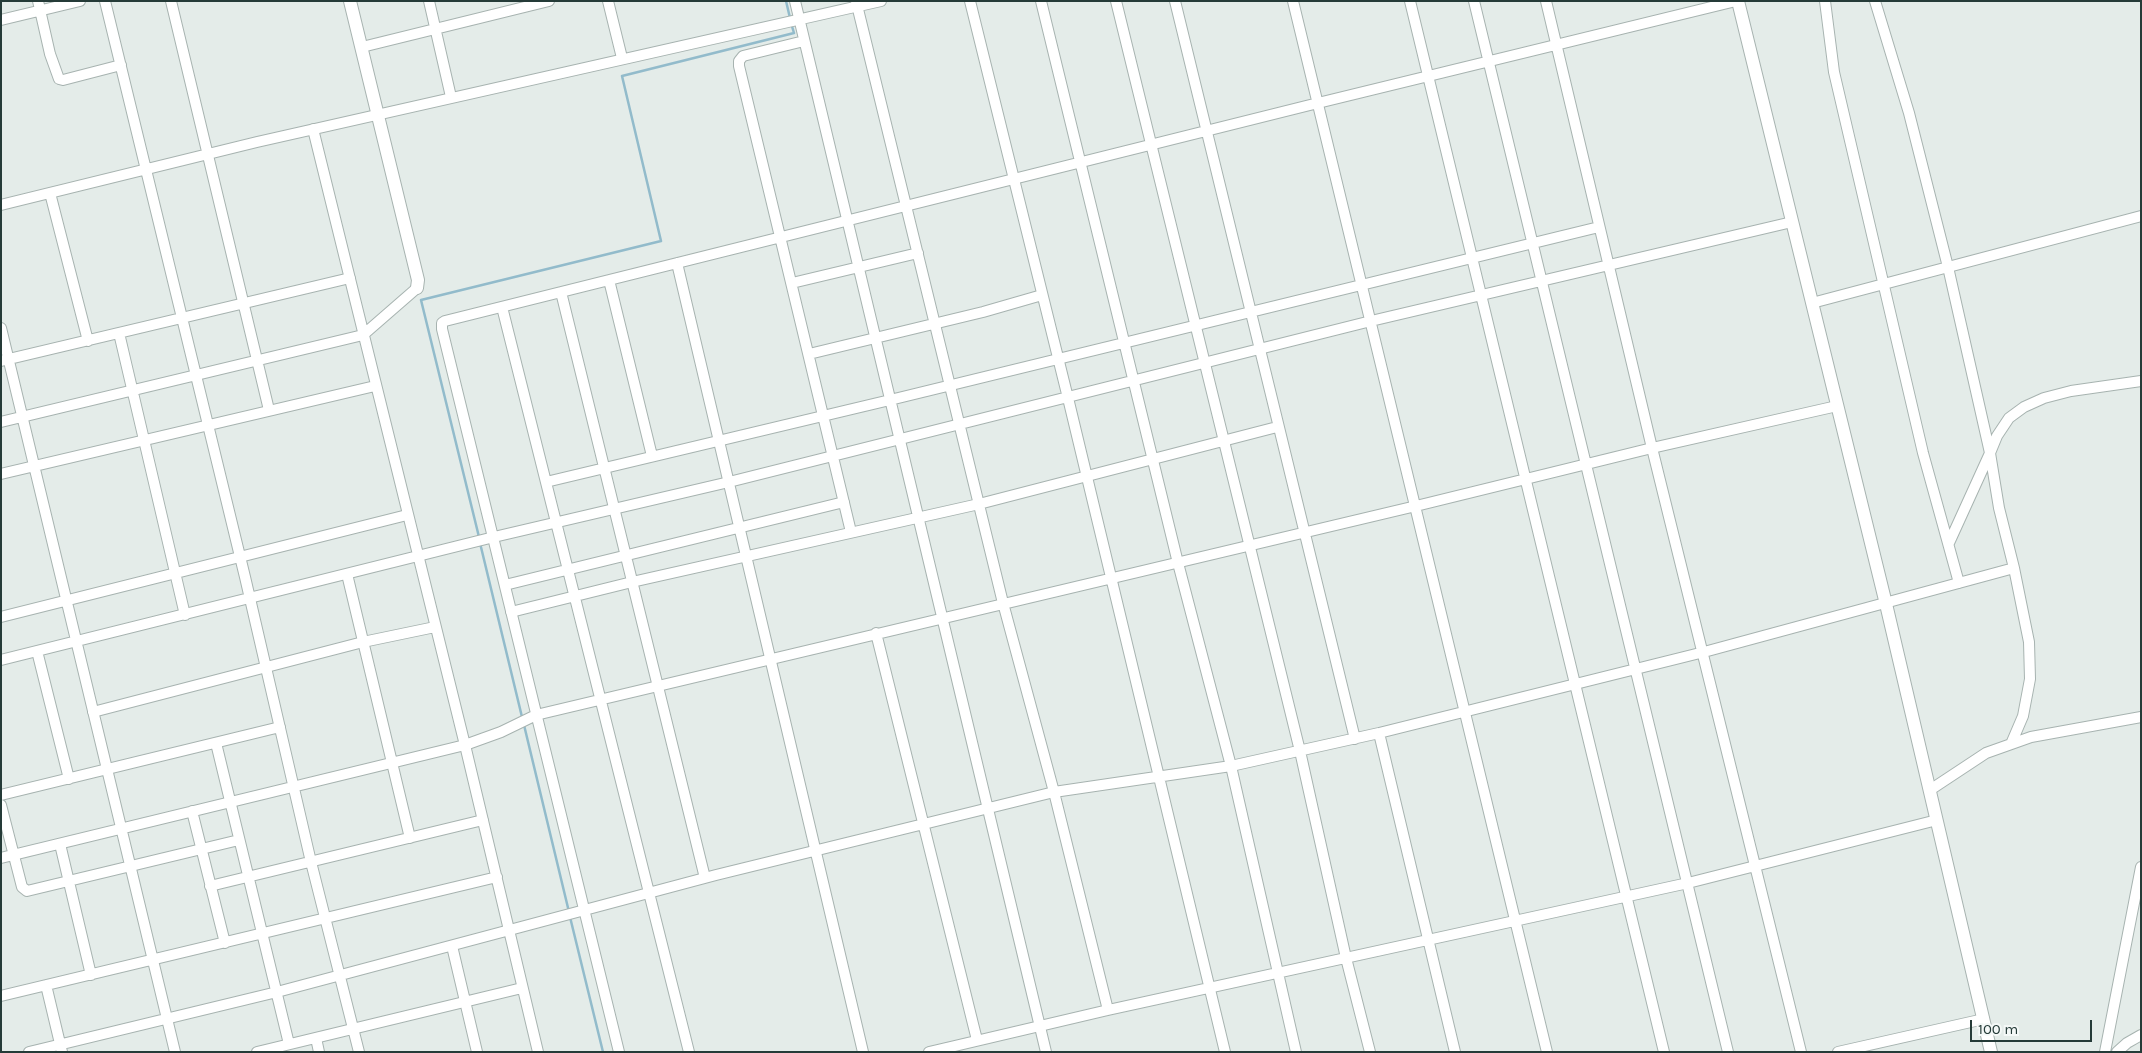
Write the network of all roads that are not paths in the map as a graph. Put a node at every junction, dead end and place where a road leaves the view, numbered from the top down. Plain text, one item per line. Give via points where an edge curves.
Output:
1 (80, 1) edge
2 (105, 1) edge
3 (171, 1) edge
4 (350, 1) edge
5 (429, 1) edge
6 (549, 1) edge
7 (608, 1) edge
8 (795, 1) edge
9 (881, 1) edge
10 (970, 1) edge
11 (1041, 1) edge
12 (1116, 1) edge
13 (1175, 1) edge
14 (1293, 1) edge
15 (1410, 1) edge
16 (1474, 1) edge
17 (1546, 1) edge
18 (1737, 1) edge
19 (1825, 1) edge
20 (1875, 1) edge
21 (857, 4) edge
22 (39, 6) edge
23 (799, 19) junction
24 (1, 20) edge
25 (435, 29) junction
26 (804, 41) junction
27 (1556, 45) junction
28 (362, 47) junction
29 (622, 58) junction
30 (1489, 61) junction
31 (120, 65) junction
32 (1429, 76) junction
33 (451, 97) junction
34 (1318, 103) junction
35 (378, 114) junction
36 (313, 129) junction
37 (1208, 131) junction
38 (1152, 145) junction
39 (208, 154) junction
40 (1081, 162) junction
41 (146, 170) junction
42 (1013, 180) junction
43 (50, 193) junction
44 (1, 205) edge
45 (906, 206) junction
46 (2141, 216) edge
47 (847, 221) junction
48 (1792, 222) junction
49 (1599, 227) junction
50 (781, 237) junction
51 (1533, 242) junction
52 (918, 253) junction
53 (1472, 257) junction
54 (677, 263) junction
55 (858, 266) junction
56 (1609, 266) junction
57 (1948, 266) junction
58 (350, 278) junction
59 (609, 280) junction
60 (1543, 281) junction
61 (792, 283) junction
62 (1884, 283) junction
63 (1362, 285) junction
64 (417, 288) joint
65 (561, 292) junction
66 (1042, 295) junction
67 (1482, 296) junction
68 (1812, 303) junction
69 (243, 304) junction
70 (502, 307) junction
71 (1250, 313) junction
72 (182, 318) junction
73 (1371, 322) junction
74 (935, 323) junction
75 (1196, 326) junction
76 (1, 328) edge
77 (119, 333) junction
78 (363, 335) junction
79 (875, 338) junction
80 (88, 341) junction
81 (1125, 343) junction
82 (1259, 349) junction
83 (809, 354) junction
84 (1058, 359) junction
85 (5, 360) edge
86 (257, 361) junction
87 (1205, 362) junction
88 (195, 375) junction
89 (2141, 381) edge
90 (1134, 382) junction
91 (375, 386) junction
92 (950, 386) junction
93 (132, 390) junction
94 (1068, 398) junction
95 (890, 400) junction
96 (1837, 406) junction
97 (269, 410) junction
98 (823, 415) junction
99 (23, 417) junction
100 (1, 422) edge
101 (960, 424) junction
102 (208, 426) junction
103 (1278, 427) junction
104 (899, 438) junction
105 (719, 440) junction
106 (1224, 440) junction
107 (144, 442) junction
108 (1652, 448) junction
109 (1990, 453) junction
110 (652, 456) junction
111 (833, 456) junction
112 (1154, 458) junction
113 (1587, 464) junction
114 (34, 467) junction
115 (604, 468) junction
116 (1, 474) edge
117 (1086, 476) junction
118 (1527, 478) junction
119 (546, 482) junction
120 (729, 482) junction
121 (844, 502) junction
122 (979, 504) junction
123 (1416, 506) junction
124 (614, 508) junction
125 (407, 515) junction
126 (918, 518) junction
127 (556, 523) junction
128 (740, 528) junction
129 (851, 532) junction
130 (1304, 532) junction
131 (494, 536) junction
132 (1949, 542) junction
133 (1249, 545) junction
134 (240, 556) junction
135 (417, 556) junction
136 (626, 556) junction
137 (747, 557) junction
138 (1178, 563) junction
139 (2014, 568) junction
140 (568, 570) junction
141 (174, 573) junction
142 (347, 574) junction
143 (1111, 577) junction
144 (632, 582) junction
145 (1959, 583) junction
146 (505, 585) junction
147 (575, 596) junction
148 (250, 599) junction
149 (67, 600) junction
150 (1003, 603) junction
151 (1886, 604) junction
152 (511, 612) junction
153 (185, 615) junction
154 (1, 617) edge
155 (942, 618) junction
156 (435, 626) junction
157 (876, 633) junction
158 (76, 640) junction
159 (363, 642) junction
160 (36, 651) junction
161 (1704, 652) junction
162 (771, 658) junction
163 (1, 660) edge
164 (266, 667) junction
165 (1637, 669) junction
166 (1576, 685) junction
167 (658, 686) junction
168 (602, 699) junction
169 (94, 712) junction
170 (1466, 712) junction
171 (536, 715) junction
172 (2141, 717) edge
173 (280, 727) junction
174 (1379, 734) junction
175 (1354, 739) junction
176 (216, 743) junction
177 (2011, 744) junction
178 (465, 745) junction
179 (1300, 751) junction
180 (392, 762) junction
181 (1231, 766) junction
182 (108, 770) junction
183 (1160, 777) junction
184 (69, 779) junction
185 (294, 787) junction
186 (1930, 790) junction
187 (1054, 792) junction
188 (1, 795) edge
189 (230, 802) junction
190 (1, 805) edge
191 (987, 808) junction
192 (192, 811) junction
193 (483, 820) junction
194 (1937, 820) junction
195 (924, 824) junction
196 (122, 829) junction
197 (410, 838) junction
198 (240, 840) junction
199 (60, 844) junction
200 (201, 850) junction
201 (816, 850) junction
202 (14, 855) junction
203 (1, 858) edge
204 (311, 862) junction
205 (1754, 866) junction
206 (130, 867) junction
207 (2141, 867) edge
208 (497, 876) junction
209 (249, 877) junction
210 (705, 878) junction
211 (69, 881) junction
212 (1688, 882) junction
213 (210, 886) junction
214 (650, 893) junction
215 (1627, 896) junction
216 (584, 910) junction
217 (326, 919) junction
218 (1516, 921) junction
219 (509, 931) junction
220 (263, 934) junction
221 (1428, 940) junction
222 (225, 943) junction
223 (452, 946) junction
224 (1346, 958) junction
225 (153, 960) junction
226 (1278, 973) junction
227 (91, 975) junction
228 (341, 976) junction
229 (46, 986) junction
230 (522, 988) junction
231 (1209, 988) junction
232 (277, 992) junction
233 (1, 996) edge
234 (465, 1002) junction
235 (1108, 1010) junction
236 (167, 1019) junction
237 (1984, 1019) junction
238 (1039, 1026) junction
239 (354, 1029) junction
240 (2141, 1035) edge
241 (316, 1038) junction
242 (978, 1040) junction
243 (289, 1044) junction
244 (61, 1048) edge
245 (271, 1050) edge
246 (534, 1051) edge
247 (30, 1052) edge
248 (175, 1052) edge
249 (257, 1052) edge
250 (319, 1052) edge
251 (359, 1052) edge
252 (477, 1052) edge
253 (619, 1052) edge
254 (689, 1052) edge
255 (864, 1052) edge
256 (929, 1052) edge
257 (1046, 1052) edge
258 (1224, 1052) edge
259 (1296, 1052) edge
260 (1370, 1052) edge
261 (1455, 1052) edge
262 (1547, 1052) edge
263 (1664, 1052) edge
264 (1728, 1052) edge
265 (1801, 1052) edge
266 (1838, 1052) edge
267 (1991, 1052) edge
268 (2105, 1052) edge
269 (2117, 1052) edge

1 - 22 street
2 - 31 street
3 - 39 street
4 - 28 street
5 - 25 street
6 - 25 street
7 - 29 street
8 - 23 street
9 - 21 street
10 - 42 street
11 - 40 street
12 - 38 street
13 - 37 street
14 - 34 street
15 - 32 street
16 - 30 street
17 - 27 street
18 - 27 street
18 - 48 street
19 - 62 street via 1834,72
20 - 57 street via 1909,113
21 - 23 street
21 - 45 street
22 - 24 street
22 - 31 street via 59,79
23 - 26 street
23 - 29 street
25 - 28 street
25 - 33 street
26 - 47 street
26 - 50 street via 742,56 739,61
27 - 30 street
27 - 49 street
28 - 35 street
29 - 33 street
30 - 32 street
30 - 51 street
31 - 41 street
32 - 34 street
32 - 53 street
33 - 35 street
34 - 37 street
34 - 63 street
35 - 36 street
35 - 64 street via 418,280
36 - 39 street
36 - 58 street
37 - 38 street
37 - 71 street
38 - 40 street
38 - 75 street
39 - 41 street
39 - 69 street
40 - 42 street
40 - 81 street
41 - 43 street
41 - 72 street
42 - 45 street
42 - 66 street
43 - 44 street
43 - 80 street
45 - 47 street
45 - 52 street
46 - 57 street
47 - 50 street
47 - 55 street
48 - 56 street
48 - 68 street
49 - 51 street
49 - 56 street
50 - 54 street
50 - 61 street
51 - 53 street
51 - 60 street
52 - 55 street
52 - 74 street
53 - 63 street
53 - 67 street
54 - 59 street
54 - 105 street
55 - 61 street
55 - 79 street
56 - 60 street
56 - 108 street
57 - 62 street
57 - 109 street
58 - 69 street
58 - 78 street
59 - 65 street
59 - 110 street
60 - 67 street
60 - 113 street
61 - 83 street
62 - 68 street
62 - 132 street via 1923,453
63 - 71 street
63 - 73 street
64 - 78 street
65 - 70 street
65 - 115 street
66 - 74 street
66 - 84 street
67 - 73 street
67 - 118 street
68 - 96 street
69 - 72 street
69 - 86 street
70 - 119 street
70 - 131 street via 442,323
71 - 75 street
71 - 82 street
72 - 77 street
72 - 88 street
73 - 82 street
73 - 123 street
74 - 79 street
74 - 92 street
75 - 81 street
75 - 87 street
76 - 85 street
77 - 80 street
77 - 93 street
78 - 86 street
78 - 91 street
79 - 83 street
79 - 95 street
80 - 85 street
81 - 84 street
81 - 90 street
82 - 87 street
82 - 103 street
83 - 98 street
84 - 92 street
84 - 94 street
85 - 99 street
86 - 88 street
86 - 97 street
87 - 90 street
87 - 106 street
88 - 93 street
88 - 102 street
89 - 109 street via 2071,391 2024,407 2009,418
90 - 94 street
90 - 112 street
91 - 97 street
91 - 125 street
92 - 95 street
92 - 101 street
93 - 99 street
93 - 107 street
94 - 101 street
94 - 117 street
95 - 98 street
95 - 104 street
96 - 108 street
96 - 151 street
97 - 102 street
98 - 105 street
98 - 111 street
99 - 100 street
99 - 114 street
101 - 104 street
101 - 122 street
102 - 107 street
102 - 134 street
103 - 106 street
103 - 130 street
104 - 111 street
104 - 126 street
105 - 110 street
105 - 120 street
106 - 112 street
106 - 133 street
107 - 114 street
107 - 141 street
108 - 113 street
108 - 161 street
109 - 132 street
109 - 139 street
110 - 115 street
111 - 120 street
111 - 121 street
112 - 117 street
112 - 138 street
113 - 118 street
113 - 165 street
114 - 116 street
114 - 149 street
115 - 119 street
115 - 124 street
117 - 122 street
117 - 143 street
118 - 123 street
118 - 166 street
119 - 127 street
120 - 124 street
120 - 128 street
121 - 128 street
121 - 129 street
122 - 126 street
122 - 150 street
123 - 130 street
123 - 170 street
124 - 127 street
124 - 136 street
125 - 134 street
125 - 135 street
126 - 129 street
126 - 155 street
127 - 131 street
127 - 140 street
128 - 136 street
128 - 137 street
129 - 137 street
130 - 133 street
130 - 175 street
131 - 135 street
131 - 146 street
132 - 145 street
133 - 138 street
133 - 179 street
134 - 141 street
134 - 148 street
135 - 142 street
135 - 156 street
136 - 140 street
136 - 144 street
137 - 144 street
137 - 162 street
138 - 143 street
138 - 181 street
139 - 145 street
139 - 177 street via 2028,642 2030,679 2023,716
140 - 146 street
140 - 147 street
141 - 149 street
141 - 153 street
142 - 148 street
142 - 159 street
143 - 150 street
143 - 183 street
144 - 147 street
144 - 167 street
145 - 151 street
146 - 152 street
147 - 152 street
147 - 168 street
148 - 153 street
148 - 164 street
149 - 154 street
149 - 158 street
150 - 155 street
150 - 187 street
151 - 161 street
151 - 186 street
152 - 171 street
153 - 158 street
155 - 157 street
155 - 191 street
156 - 159 street
156 - 178 street
157 - 162 street
157 - 195 street
158 - 160 street
158 - 169 street
159 - 164 street
159 - 180 street
160 - 163 street
160 - 184 street
161 - 165 street
161 - 205 street
162 - 167 street
162 - 201 street
164 - 169 street
164 - 173 street
165 - 166 street
165 - 212 street
166 - 170 street
166 - 215 street
167 - 168 street
167 - 210 street
168 - 171 street
168 - 214 street
169 - 182 street
170 - 174 street
170 - 218 street
171 - 178 street
171 - 216 street
172 - 177 street via 2031,737
173 - 176 street
173 - 185 street
174 - 175 street
174 - 221 street
175 - 179 street
176 - 182 street
176 - 189 street
177 - 186 street via 1986,753
178 - 180 street
178 - 193 street
179 - 181 street
179 - 224 street
180 - 185 street
180 - 197 street
181 - 183 street
181 - 226 street
182 - 184 street
182 - 196 street
183 - 187 street
183 - 231 street
184 - 188 street
185 - 189 street
185 - 204 street
186 - 194 street
187 - 191 street
187 - 235 street
189 - 192 street
189 - 198 street
190 - 202 street
191 - 195 street
191 - 238 street
192 - 196 street
192 - 200 street
193 - 197 street
193 - 208 street
194 - 205 street
194 - 237 street
195 - 201 street
195 - 242 street
196 - 199 street
196 - 206 street
197 - 204 street
198 - 200 street
198 - 209 street
199 - 202 street
199 - 211 street
200 - 206 street
200 - 213 street
201 - 210 street
201 - 255 street
202 - 203 street
202 - 211 street via 24,891
204 - 209 street
204 - 217 street
205 - 212 street
205 - 265 street
206 - 211 street
206 - 225 street
207 - 268 street
208 - 217 street
208 - 219 street
209 - 213 street
209 - 220 street
210 - 214 street
211 - 227 street
212 - 215 street
212 - 264 street
213 - 222 street
214 - 216 street
214 - 254 street
215 - 218 street
215 - 263 street
216 - 219 street
216 - 253 street
217 - 220 street
217 - 228 street
218 - 221 street
218 - 262 street
219 - 223 street
219 - 230 street
220 - 222 street
220 - 232 street
221 - 224 street
221 - 261 street
222 - 225 street
223 - 228 street
223 - 234 street
224 - 226 street
224 - 260 street
225 - 227 street
225 - 236 street
226 - 231 street
226 - 259 street
227 - 229 street
228 - 232 street
228 - 239 street
229 - 233 street
229 - 244 street
230 - 234 street
230 - 246 street
231 - 235 street
231 - 258 street
232 - 236 street
232 - 243 street
234 - 239 street
234 - 252 street
235 - 238 street
236 - 244 street
236 - 248 street
237 - 266 street
237 - 267 street
238 - 242 street
238 - 257 street
239 - 241 street
239 - 251 street
240 - 269 street
241 - 243 street
241 - 250 street
242 - 256 street
243 - 245 street
244 - 247 street
245 - 249 street

